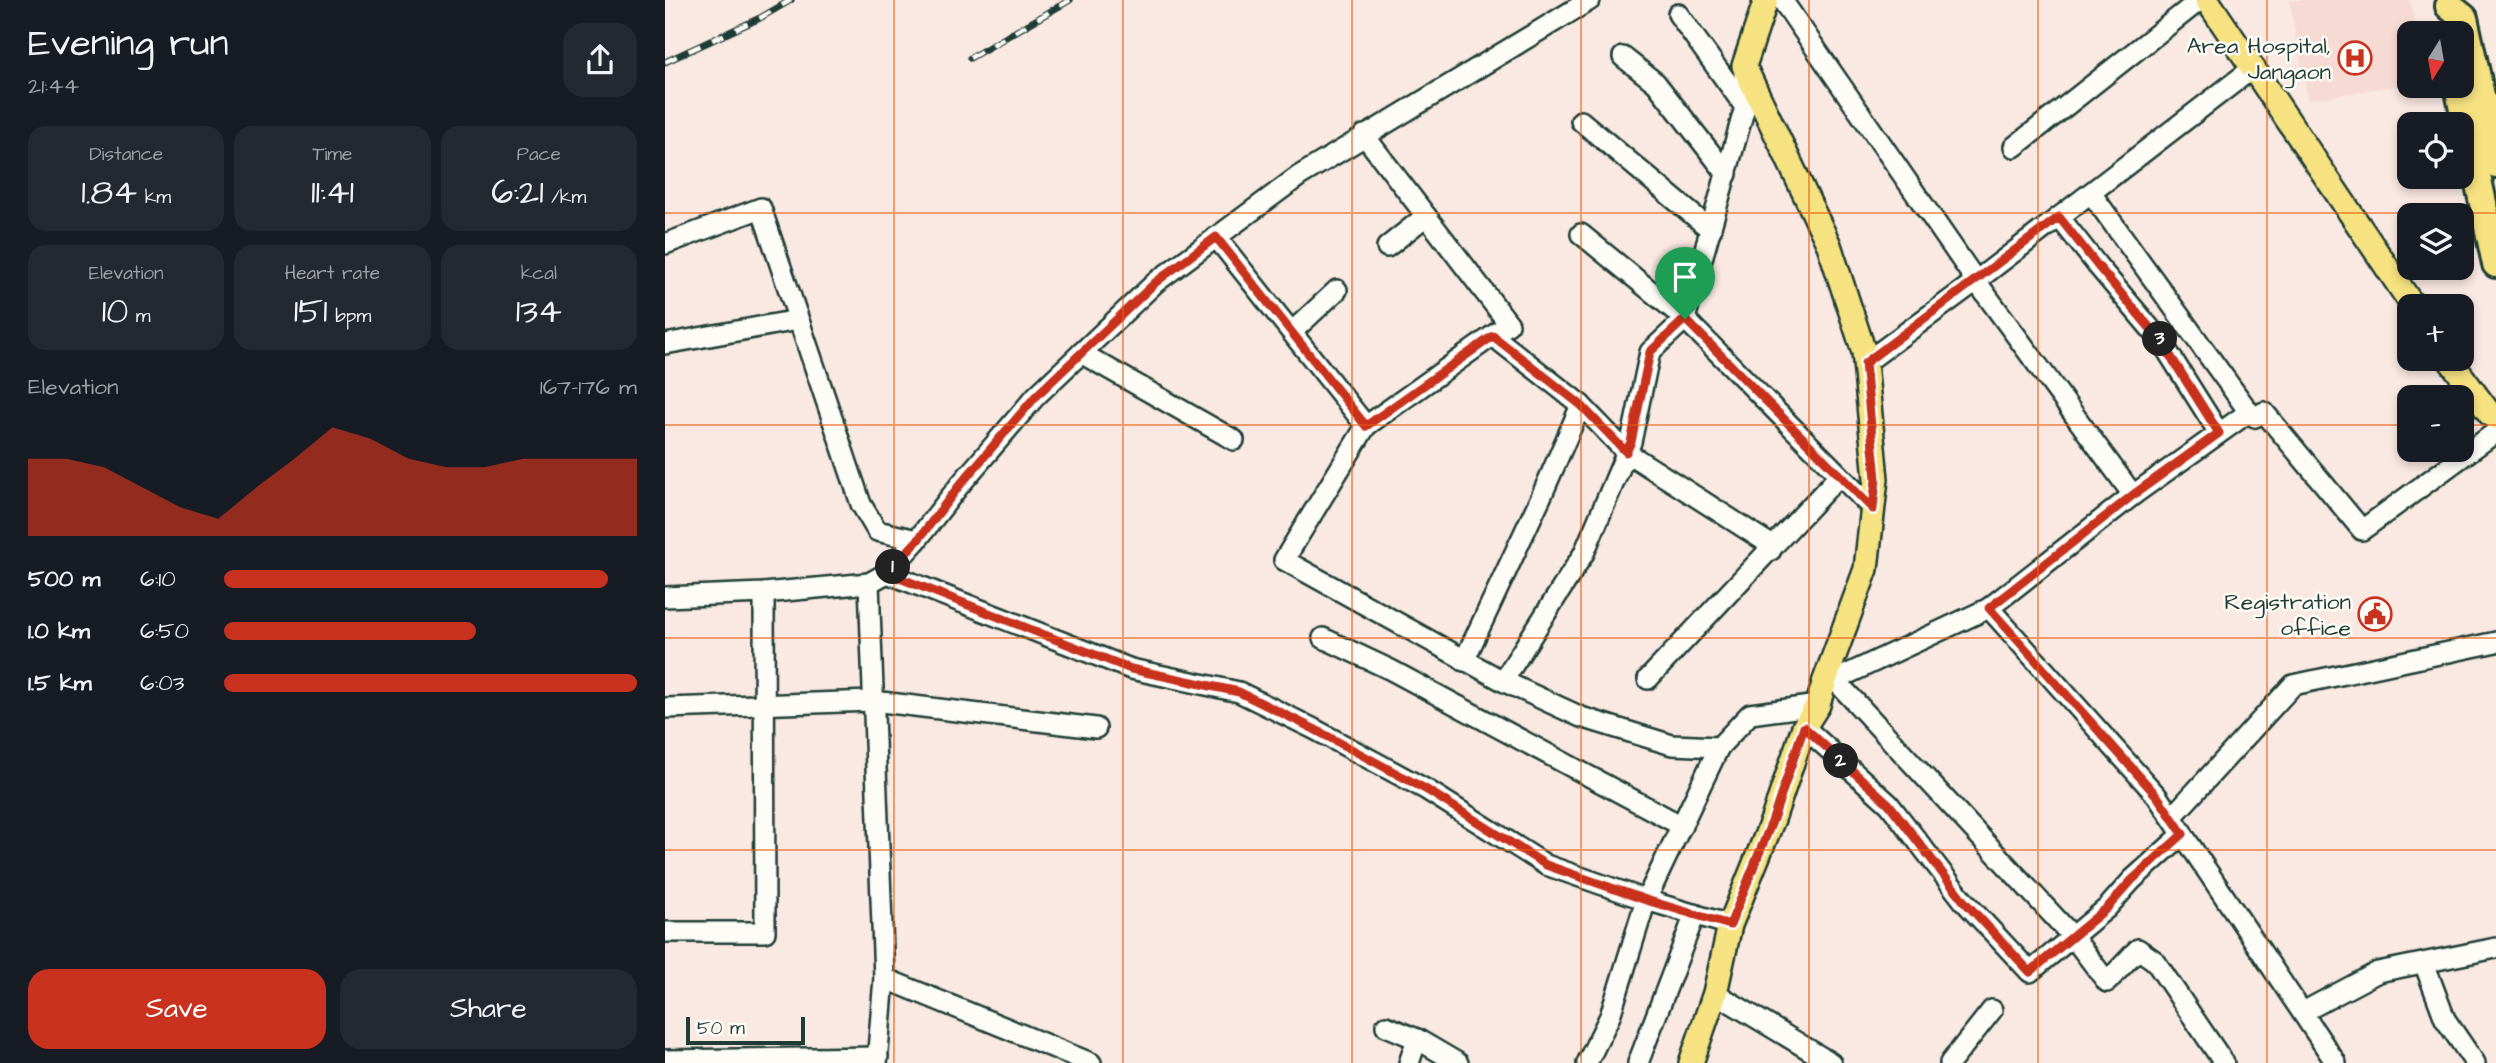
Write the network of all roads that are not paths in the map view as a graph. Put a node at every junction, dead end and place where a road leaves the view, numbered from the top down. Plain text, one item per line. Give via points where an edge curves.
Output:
1 (1590, 0) edge
2 (1766, 0) edge
3 (1782, 0) edge
4 (2200, 0) edge
5 (2207, 0) edge
6 (2448, 3) edge
7 (1678, 14) dead end
8 (2445, 21) edge
9 (1623, 57) dead end
10 (1744, 66) junction
11 (2253, 68) junction
12 (2461, 98) edge
13 (1745, 107) junction
14 (1581, 121) dead end
15 (1364, 135) junction
16 (2014, 147) dead end
17 (2496, 164) edge
18 (1727, 174) junction
19 (2091, 193) junction
20 (1426, 216) junction
21 (2059, 217) junction
22 (1711, 230) junction
23 (1581, 234) dead end
24 (1216, 237) junction
25 (665, 244) edge
26 (1387, 247) dead end
27 (2496, 264) edge
28 (1976, 281) junction
29 (1337, 290) dead end
30 (2405, 294) edge
31 (1685, 319) junction
32 (798, 320) junction
33 (1293, 331) junction
34 (1493, 336) junction
35 (665, 344) edge
36 (1081, 353) junction
37 (1865, 363) junction
38 (2458, 371) edge
39 (1581, 405) junction
40 (2249, 412) junction
41 (2496, 417) edge
42 (1366, 426) junction
43 (2496, 432) edge
44 (2219, 433) junction
45 (1234, 440) dead end
46 (1626, 452) junction
47 (1839, 476) junction
48 (2133, 495) junction
49 (1873, 509) junction
50 (918, 540) junction
51 (1771, 550) junction
52 (887, 573) junction
53 (869, 583) junction
54 (764, 593) junction
55 (665, 597) edge
56 (1989, 608) junction
57 (1323, 638) dead end
58 (2496, 642) edge
59 (1464, 661) junction
60 (1648, 679) dead end
61 (1503, 681) junction
62 (1826, 689) junction
63 (873, 701) junction
64 (764, 705) junction
65 (665, 708) edge
66 (1804, 727) junction
67 (1096, 728) dead end
68 (1719, 747) junction
69 (2172, 817) junction
70 (1682, 826) junction
71 (1646, 900) junction
72 (1695, 914) junction
73 (1730, 925) junction
74 (665, 932) edge
75 (2073, 937) junction
76 (2496, 948) edge
77 (2424, 963) junction
78 (884, 978) junction
79 (1715, 993) junction
80 (1992, 1010) dead end
81 (2303, 1012) junction
82 (1386, 1026) dead end
83 (1417, 1039) junction
84 (1069, 1059) edge
85 (665, 1060) edge
86 (878, 1060) edge
87 (1091, 1063) edge
88 (1409, 1063) edge
89 (1458, 1063) edge
90 (1587, 1063) edge
91 (1638, 1063) edge
92 (1691, 1063) edge
93 (1831, 1063) edge
94 (1949, 1063) edge
95 (2224, 1063) edge
96 (2336, 1063) edge
97 (2475, 1063) edge

1 - 15 street
2 - 10 main road
3 - 28 street
4 - 16 street
5 - 11 main road
6 - 8 highway
6 - 17 highway via 2465,18
7 - 13 street
9 - 18 street via 1655,83
10 - 13 street
10 - 37 main road via 1829,245
11 - 19 street
11 - 30 main road
12 - 27 highway
13 - 18 street
14 - 22 street
15 - 20 street
15 - 24 street
18 - 22 street
19 - 21 street
19 - 40 street
20 - 26 street
20 - 34 street via 1509,324
21 - 28 street
21 - 44 street via 2161,341
22 - 31 street
23 - 31 street
24 - 33 street
24 - 36 street via 1156,282
25 - 32 street via 761,208
28 - 37 street
28 - 48 street
29 - 33 street
31 - 46 street via 1650,352
31 - 47 street
32 - 35 street
32 - 50 street via 861,504 877,531
33 - 42 street
34 - 39 street
34 - 42 street
36 - 45 street
36 - 50 street via 1036,396
37 - 49 main road via 1876,479
38 - 41 main road
39 - 46 street
39 - 59 street
40 - 43 street via 2255,417 2264,412 2362,530
40 - 44 street
42 - 59 street via 1283,560
44 - 48 street
46 - 51 street via 1768,543
46 - 61 street via 1584,553
47 - 49 street
47 - 51 street
48 - 56 street
49 - 62 main road via 1866,569
50 - 52 street
51 - 60 street
52 - 53 street
52 - 71 street via 1131,669 1239,692 1427,790 1546,865
53 - 54 street
53 - 63 street
54 - 55 street
54 - 64 street
56 - 62 street
56 - 69 street
57 - 70 street
58 - 69 street via 2293,685
59 - 61 street
61 - 68 street via 1580,717 1672,745
62 - 66 main road
62 - 68 street via 1750,714
62 - 75 street
63 - 64 street
63 - 67 street
63 - 78 street
64 - 65 street
64 - 74 street via 765,932
66 - 73 main road
66 - 75 street via 1889,804 1963,900 2030,972
68 - 70 street
69 - 75 street via 2183,834
69 - 81 street
70 - 71 street
71 - 72 street
71 - 90 street via 1610,1016
72 - 73 street
72 - 91 street
73 - 79 main road
75 - 95 street via 2107,982 2138,949 2155,961
76 - 77 street
77 - 81 street via 2378,972
77 - 97 street via 2445,1019
78 - 84 street
78 - 86 street
79 - 92 main road
79 - 93 street
80 - 94 street
81 - 96 street
82 - 83 street
83 - 88 street
83 - 89 street
84 - 87 street
85 - 86 street

